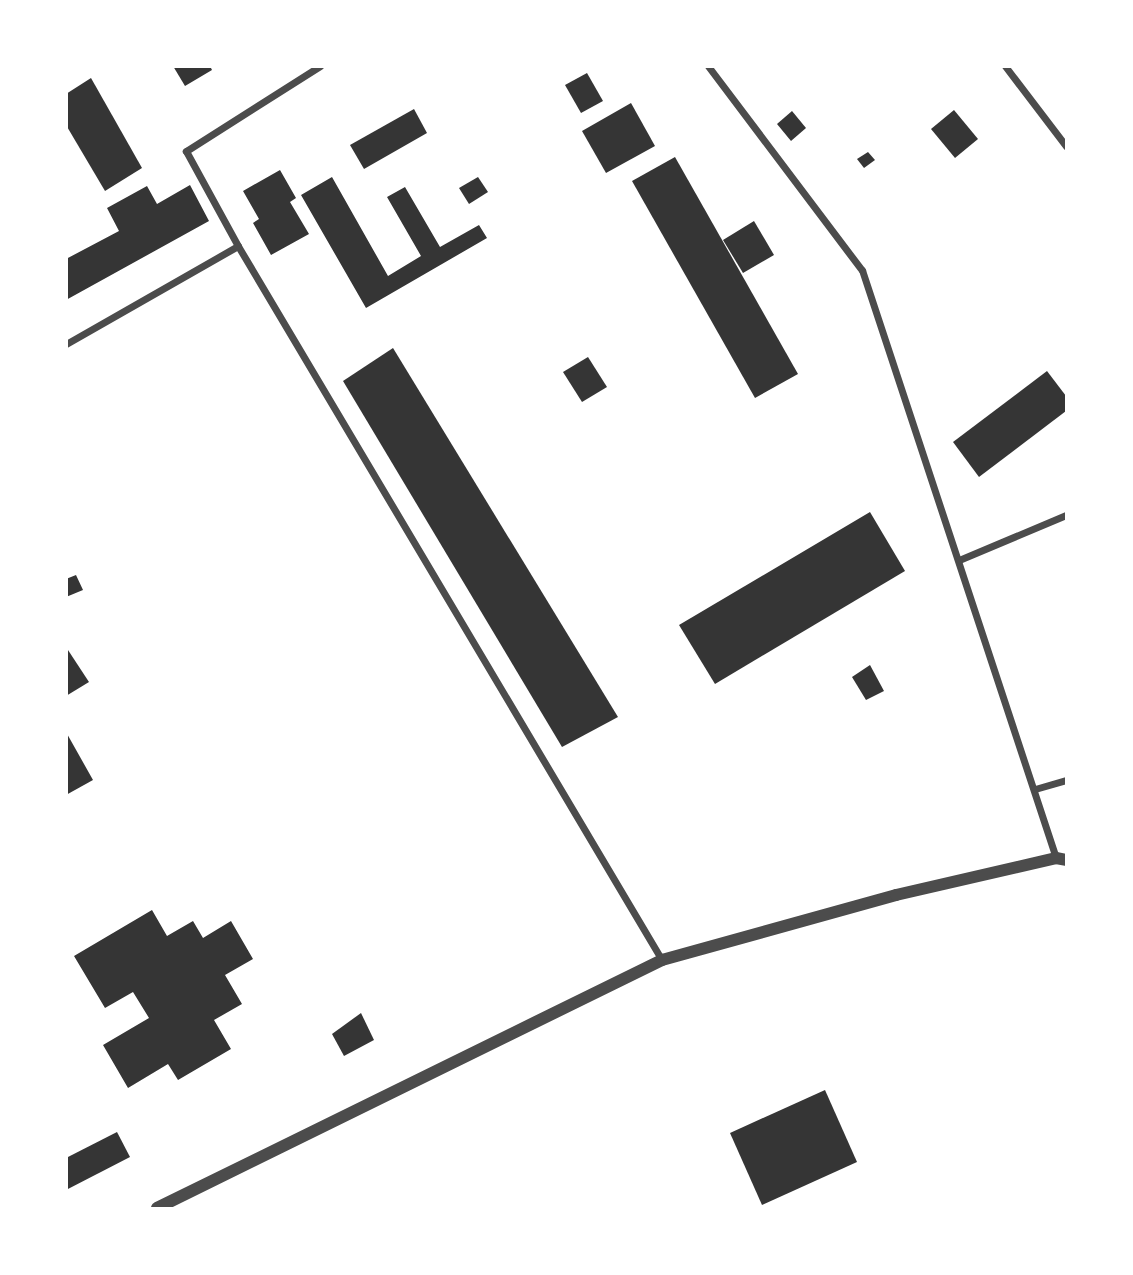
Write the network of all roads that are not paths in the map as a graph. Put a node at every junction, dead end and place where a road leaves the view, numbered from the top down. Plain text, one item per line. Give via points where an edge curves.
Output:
1 (320, 66) edge
2 (708, 66) edge
3 (1005, 66) edge
4 (1066, 146) edge
5 (238, 246) junction
6 (66, 344) edge
7 (1066, 515) edge
8 (959, 560) junction
9 (1066, 780) edge
10 (1035, 789) junction
11 (1061, 859) edge
12 (662, 960) junction
13 (158, 1209) edge

1 - 5 street via 186,151
2 - 8 street via 862,270
3 - 4 street
5 - 6 street
5 - 12 street
7 - 8 street
8 - 10 street
9 - 10 street
10 - 11 street
11 - 12 street via 897,895
12 - 13 street

